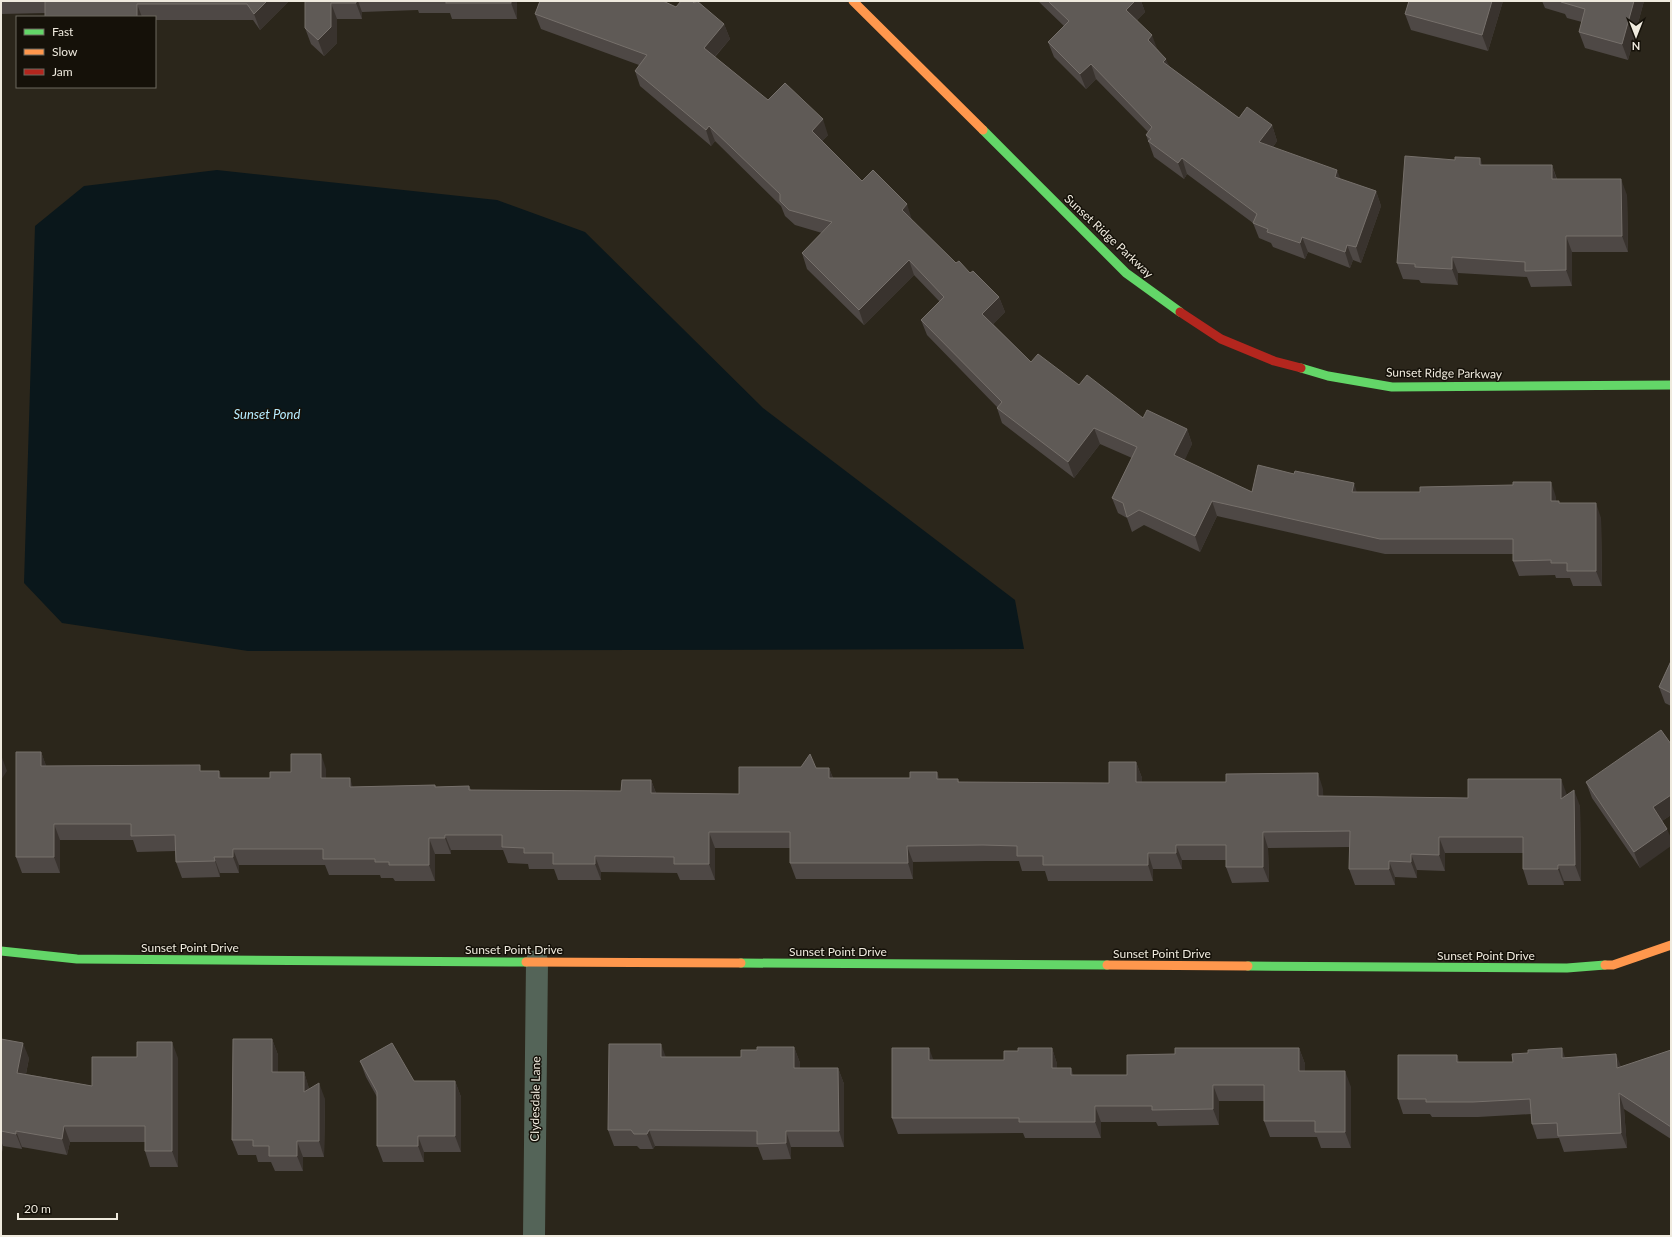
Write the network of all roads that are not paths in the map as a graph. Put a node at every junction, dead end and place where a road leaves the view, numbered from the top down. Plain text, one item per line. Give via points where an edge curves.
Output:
1 (853, 1) edge
2 (1671, 385) edge
3 (1671, 945) edge
4 (1, 950) edge
5 (537, 961) junction
6 (534, 1236) edge

1 - 2 street, Sunset Ridge Parkway via 1126,273 1161,300 1221,339 1274,361 1328,376 1392,387
3 - 5 street, Sunset Point Drive via 1613,965 1567,968
4 - 5 street, Sunset Point Drive via 77,959
5 - 6 street, Clydesdale Lane

